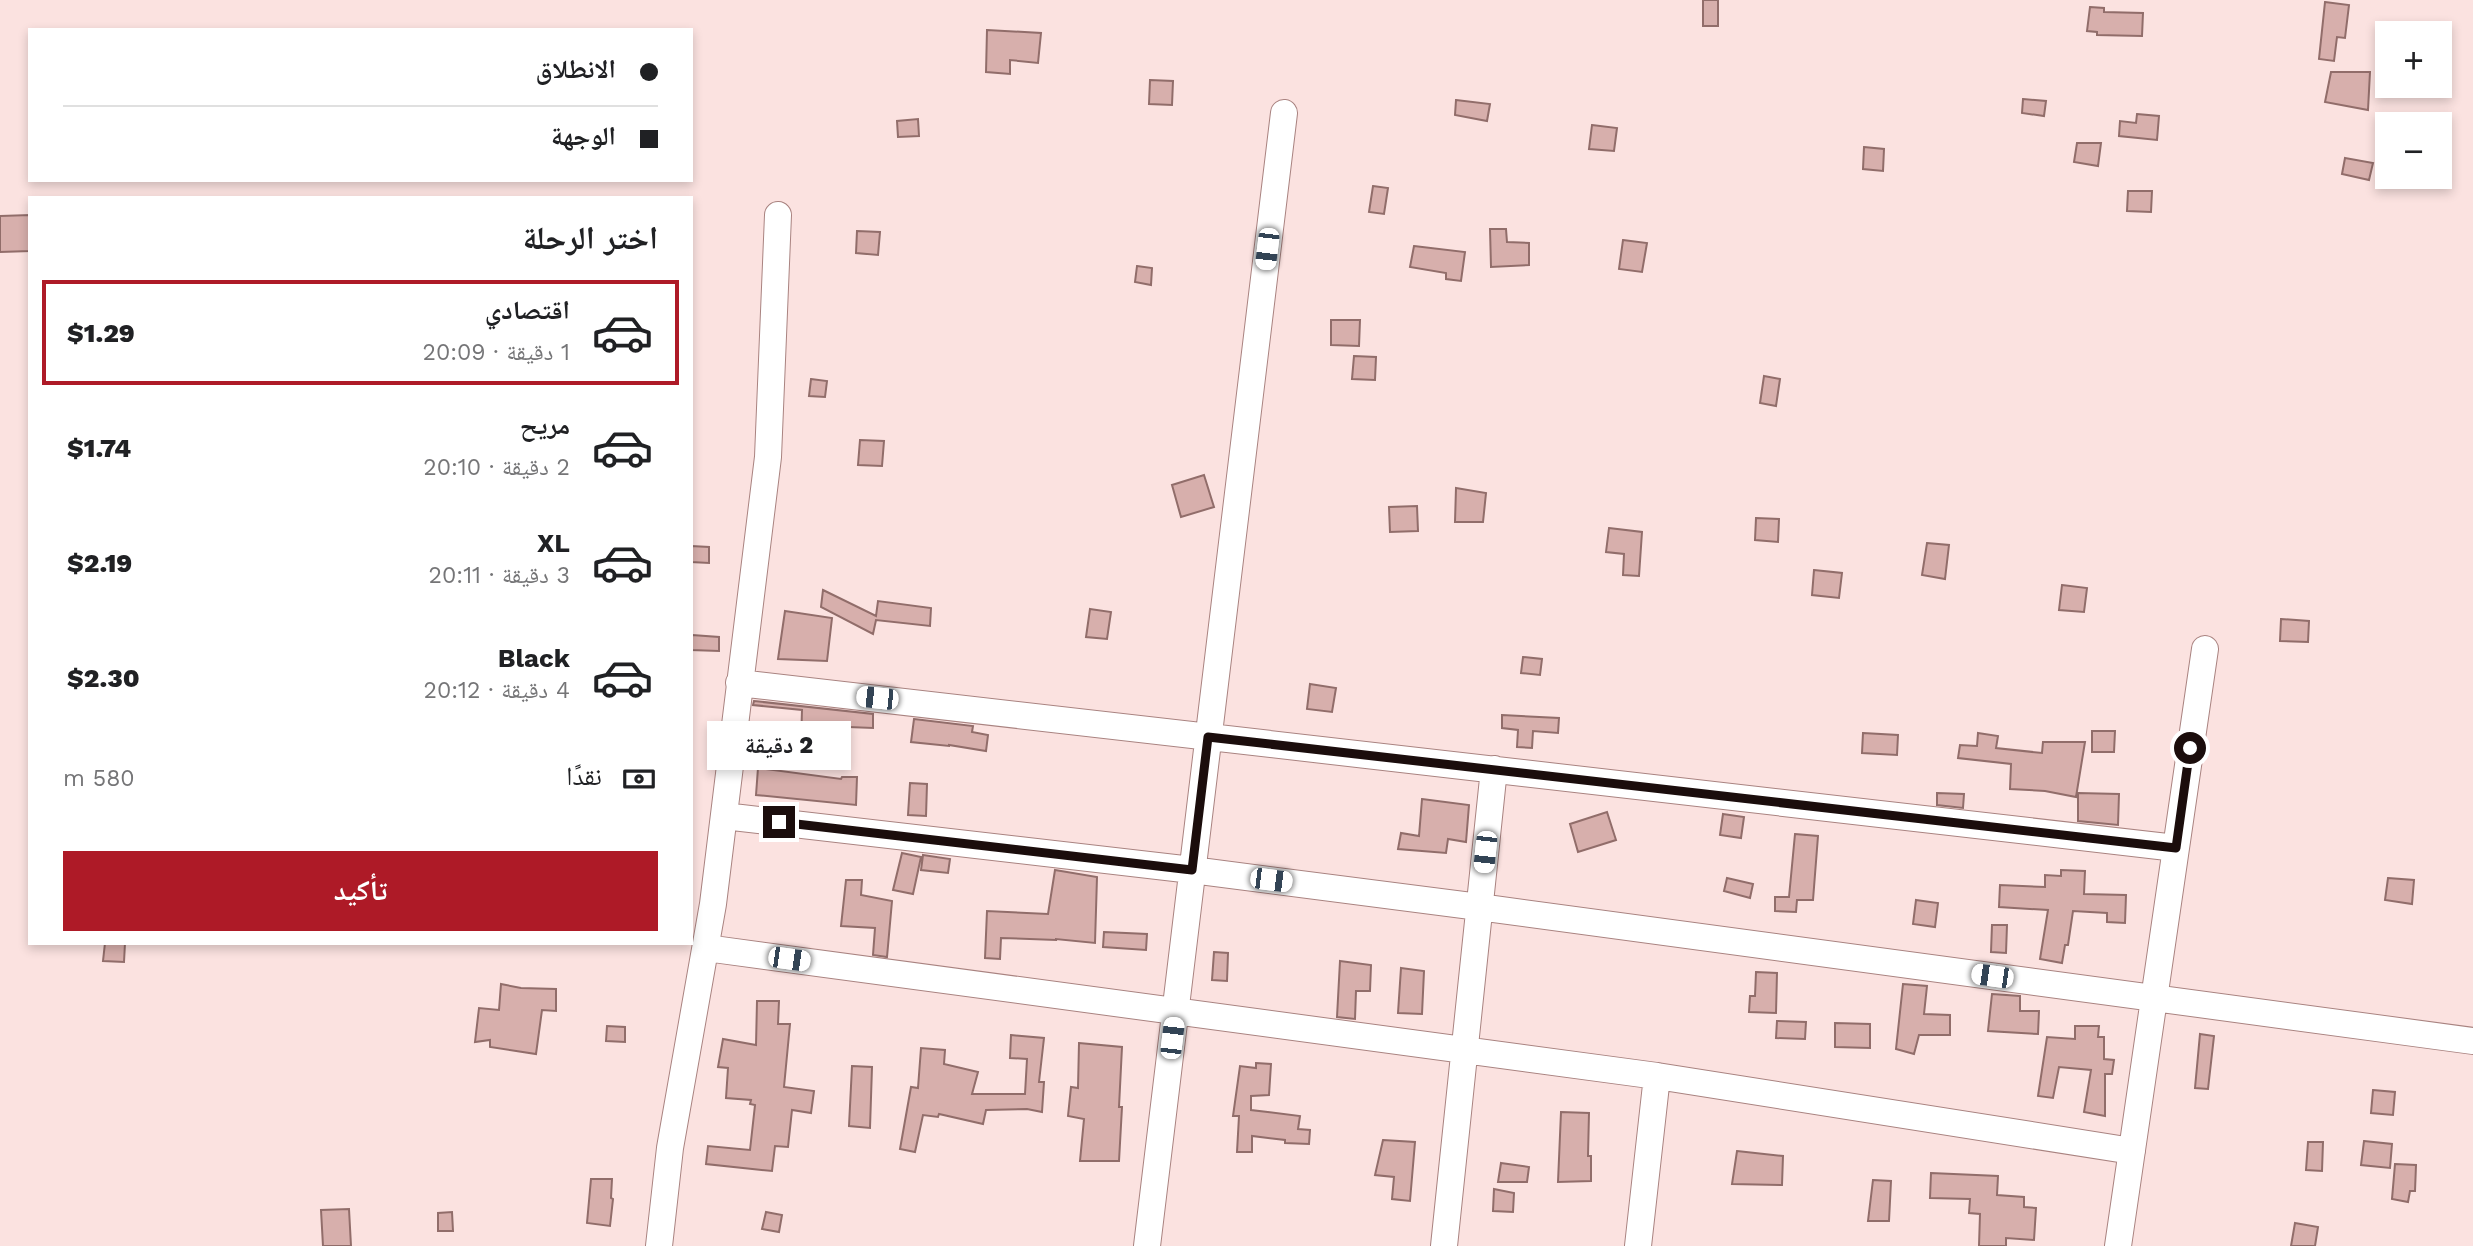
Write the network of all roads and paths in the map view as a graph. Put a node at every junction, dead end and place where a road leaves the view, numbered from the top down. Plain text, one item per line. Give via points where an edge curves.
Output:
1 (1284, 113) dead end
2 (778, 215) dead end
3 (2205, 649) dead end
4 (740, 682) junction
5 (1208, 737) junction
6 (1494, 769) junction
7 (724, 816) junction
8 (2176, 848) junction
9 (1192, 870) junction
10 (1479, 907) junction
11 (706, 948) junction
12 (2154, 998) junction
13 (1175, 1012) junction
14 (2473, 1041) edge
15 (1464, 1050) junction
16 (1657, 1076) junction
17 (2132, 1151) junction
18 (659, 1246) edge
19 (1147, 1246) edge
20 (1444, 1246) edge
21 (1638, 1246) edge
22 (2118, 1246) edge

1 - 5 street
2 - 4 street via 768,457
3 - 8 street
4 - 5 street
4 - 7 street
5 - 6 street
5 - 9 street
6 - 8 street
6 - 10 street
7 - 9 street
7 - 11 street
8 - 12 street
9 - 10 street
9 - 13 street
10 - 12 street
10 - 15 street
11 - 13 street
11 - 18 street via 670,1148
12 - 14 street
12 - 17 street
13 - 15 street
13 - 19 street
15 - 16 street
15 - 20 street
16 - 17 street
16 - 21 street
17 - 22 street

